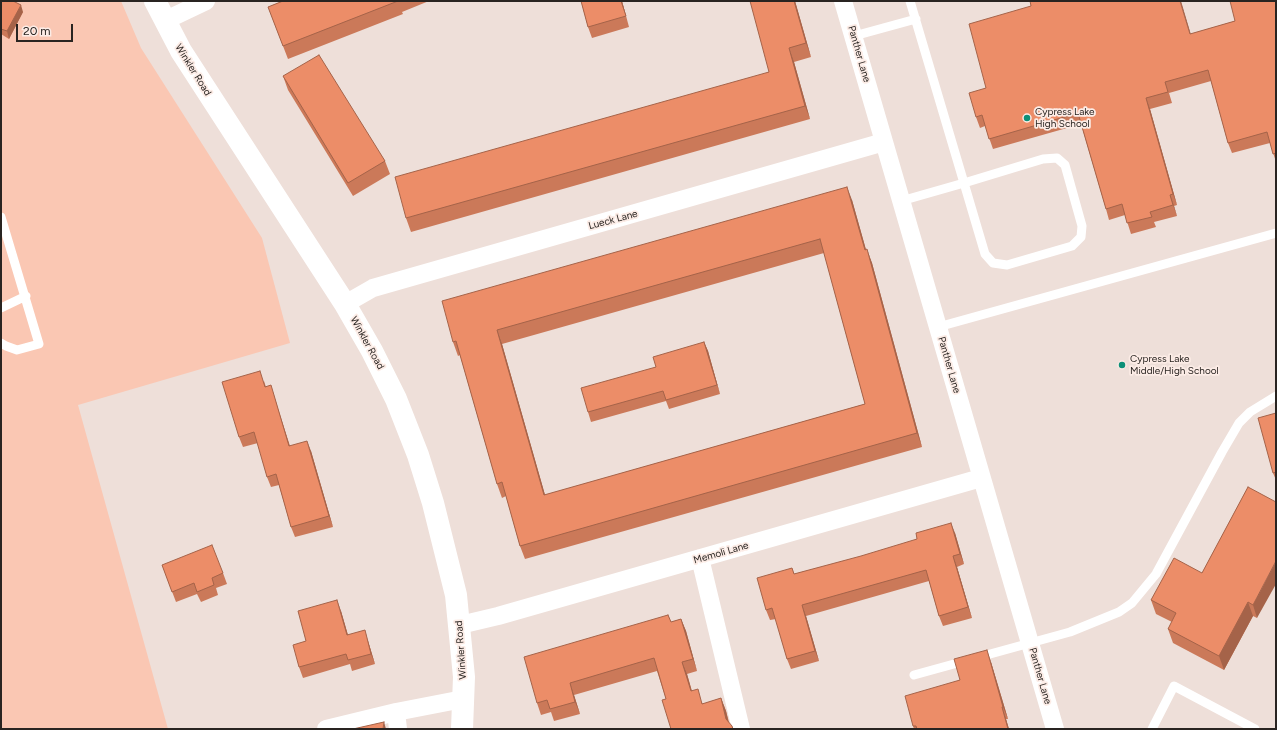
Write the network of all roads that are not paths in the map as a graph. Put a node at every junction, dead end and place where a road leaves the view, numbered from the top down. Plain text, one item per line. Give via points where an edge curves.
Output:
1 (155, 1) edge
2 (206, 1) edge
3 (844, 1) edge
4 (910, 1) edge
5 (916, 19) junction
6 (164, 21) junction
7 (854, 36) junction
8 (884, 142) junction
9 (964, 183) junction
10 (901, 201) junction
11 (1, 217) edge
12 (1276, 233) edge
13 (26, 296) junction
14 (345, 304) junction
15 (1, 308) edge
16 (938, 327) junction
17 (1, 342) edge
18 (1276, 396) edge
19 (981, 478) junction
20 (700, 558) junction
21 (460, 625) junction
22 (1030, 644) junction
23 (914, 675) dead end
24 (463, 700) junction
25 (397, 721) edge
26 (326, 729) edge
27 (462, 729) edge
28 (741, 729) edge
29 (1055, 729) edge
30 (1152, 729) edge
31 (1255, 729) edge

1 - 6 street, Winkler Road
2 - 6 street
3 - 7 street, Panther Lane
4 - 5 lane
5 - 7 lane
5 - 9 lane
6 - 14 street, Winkler Road
7 - 8 street, Panther Lane
8 - 10 street, Panther Lane
8 - 14 street, Lueck Lane via 379,286
9 - 9 lane via 985,254 993,263 1007,265 1072,246 1081,237 1082,226 1065,165 1057,158 1043,159
9 - 10 lane
10 - 16 street, Panther Lane
11 - 13 lane
12 - 16 lane
13 - 15 lane
13 - 17 lane via 39,344 17,350
14 - 21 street, Winkler Road via 396,399 418,455 451,573
16 - 19 street, Panther Lane
18 - 22 lane via 1250,412 1239,423 1156,574 1132,603 1096,622
19 - 20 street, Memoli Lane
19 - 22 street, Panther Lane
20 - 21 street, Memoli Lane
20 - 28 street
21 - 24 street, Winkler Road
22 - 23 lane
22 - 29 street, Panther Lane
24 - 25 street
24 - 27 street, Winkler Road
25 - 26 street
30 - 31 lane via 1174,686

